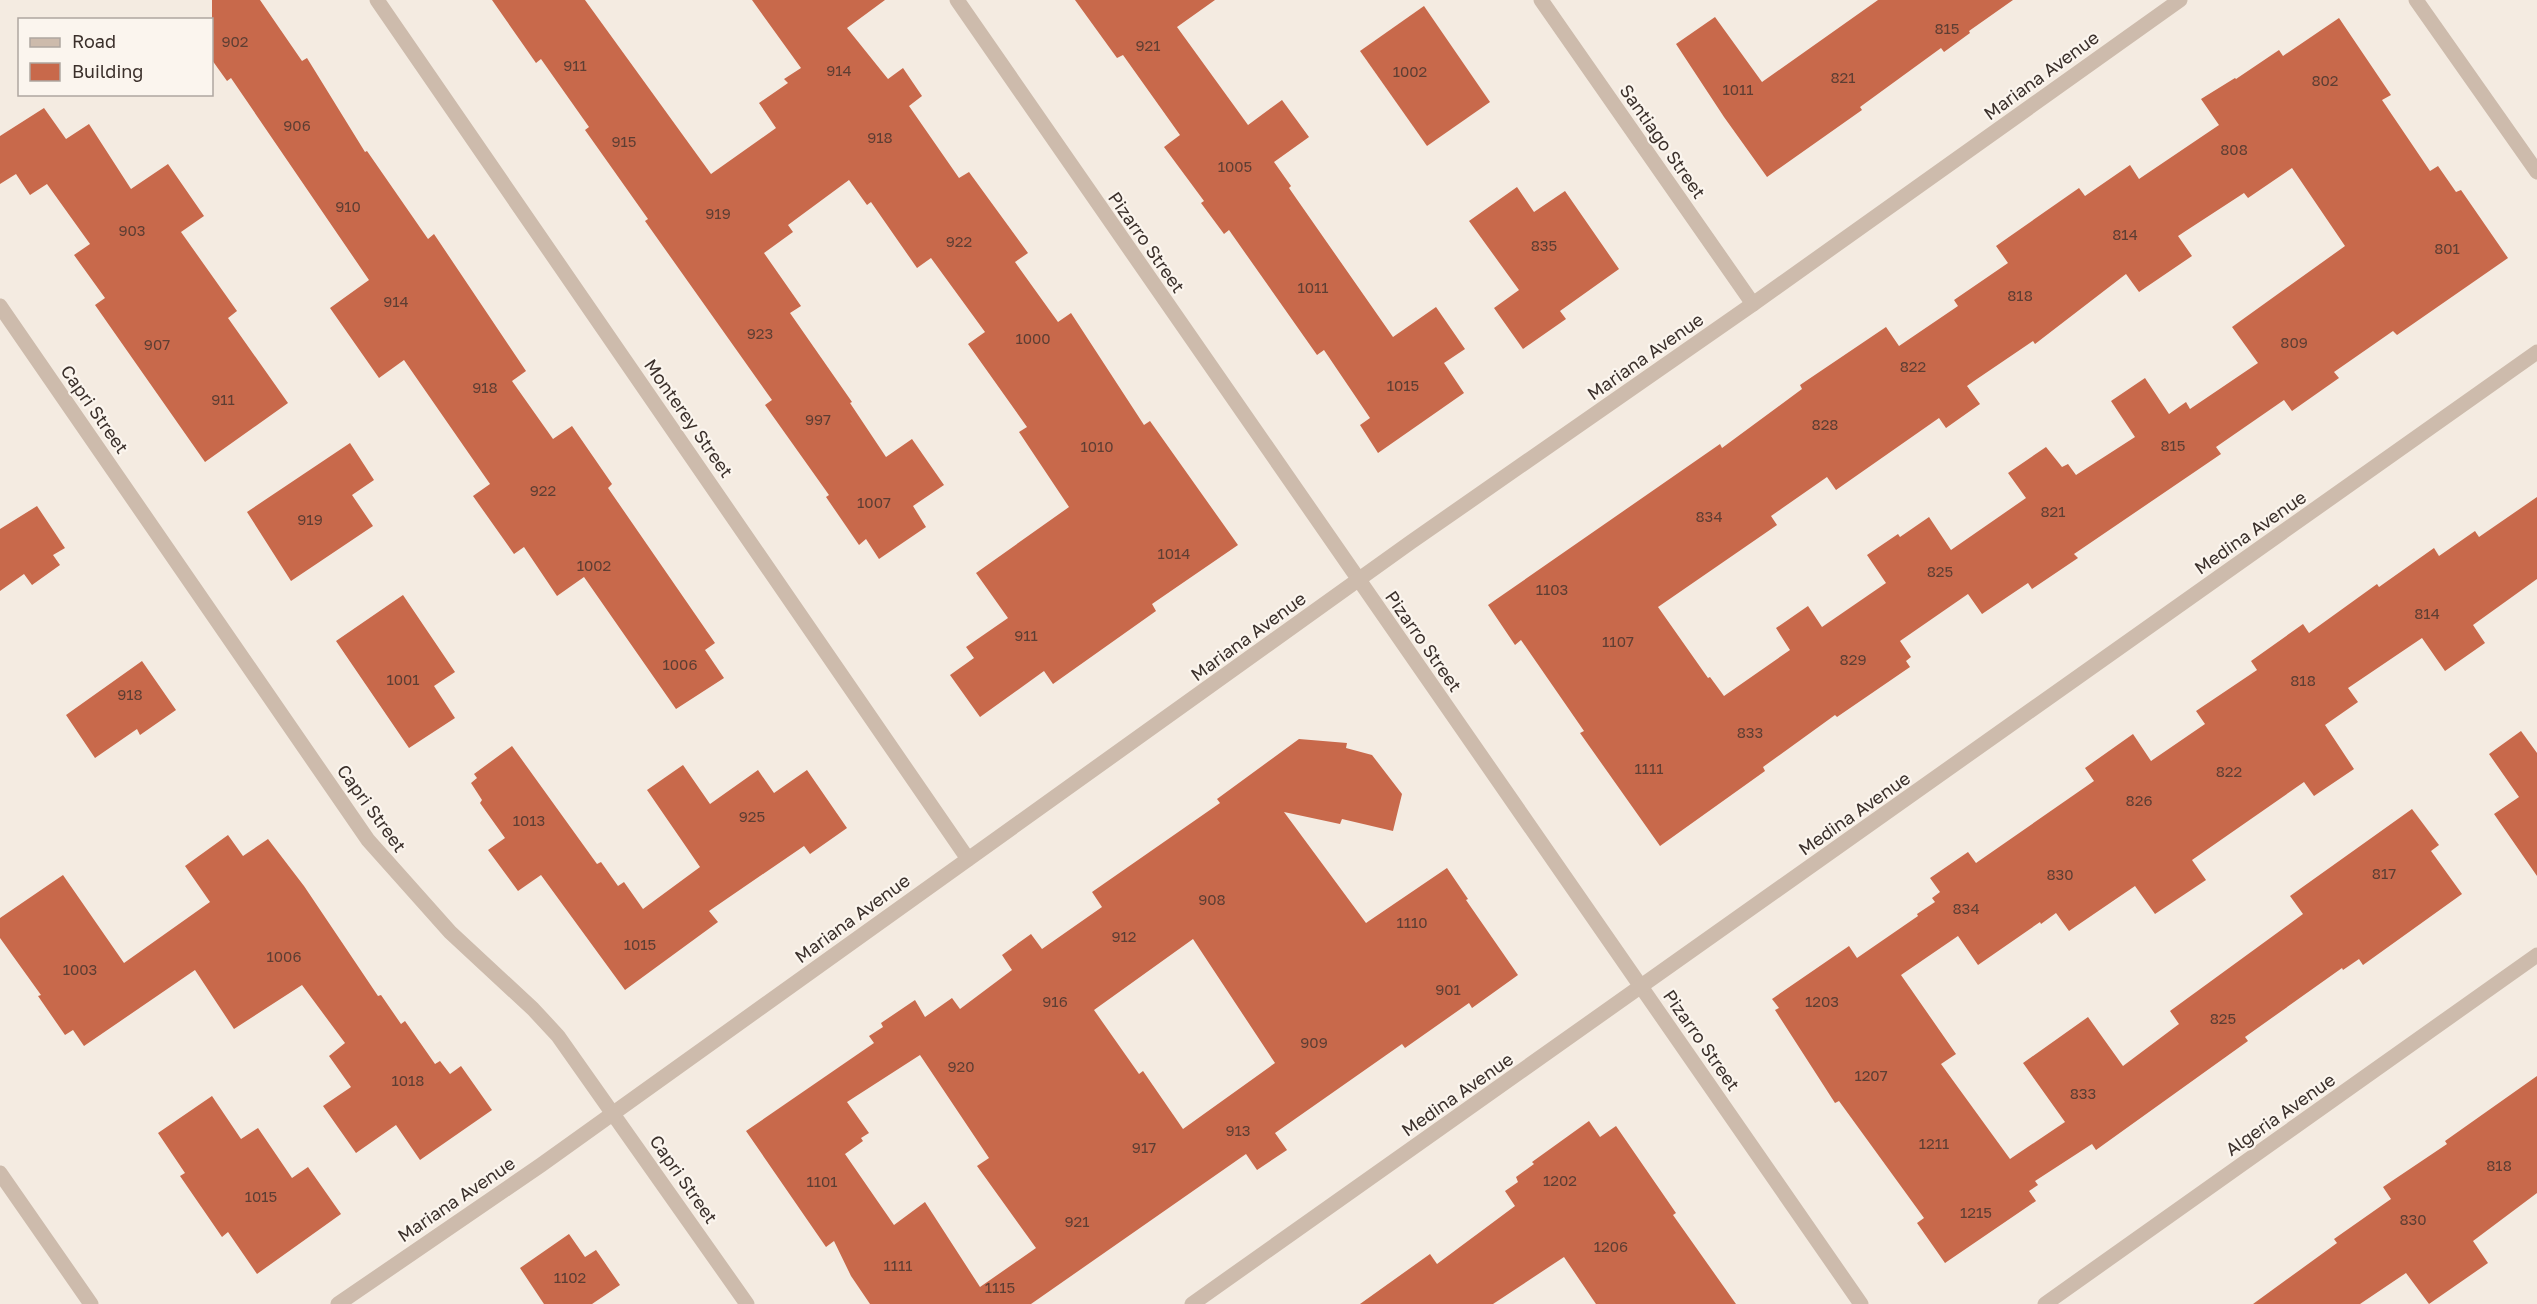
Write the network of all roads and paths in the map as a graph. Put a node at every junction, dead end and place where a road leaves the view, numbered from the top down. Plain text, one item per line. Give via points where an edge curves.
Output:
1 (377, 0) edge
2 (957, 0) edge
3 (1542, 0) edge
4 (2180, 0) edge
5 (2416, 0) edge
6 (2537, 172) edge
7 (1753, 304) junction
8 (0, 306) edge
9 (2537, 352) edge
10 (1358, 581) junction
11 (968, 859) junction
12 (2537, 955) edge
13 (1642, 987) junction
14 (613, 1113) junction
15 (0, 1173) edge
16 (91, 1304) edge
17 (338, 1304) edge
18 (747, 1304) edge
19 (1191, 1304) edge
20 (1861, 1304) edge
21 (2045, 1304) edge

1 - 11 street, Monterey Street
2 - 10 street, Pizarro Street
3 - 7 street, Santiago Street
4 - 7 street, Mariana Avenue
5 - 6 street
7 - 10 street, Mariana Avenue
8 - 14 street, Capri Street via 368,840 450,932 558,1036
9 - 13 street, Medina Avenue
10 - 11 street, Mariana Avenue
10 - 13 street, Pizarro Street
11 - 14 street, Mariana Avenue
12 - 21 street, Algeria Avenue
13 - 19 street, Medina Avenue
13 - 20 street, Pizarro Street
14 - 17 street, Mariana Avenue
14 - 18 street, Capri Street
15 - 16 street

